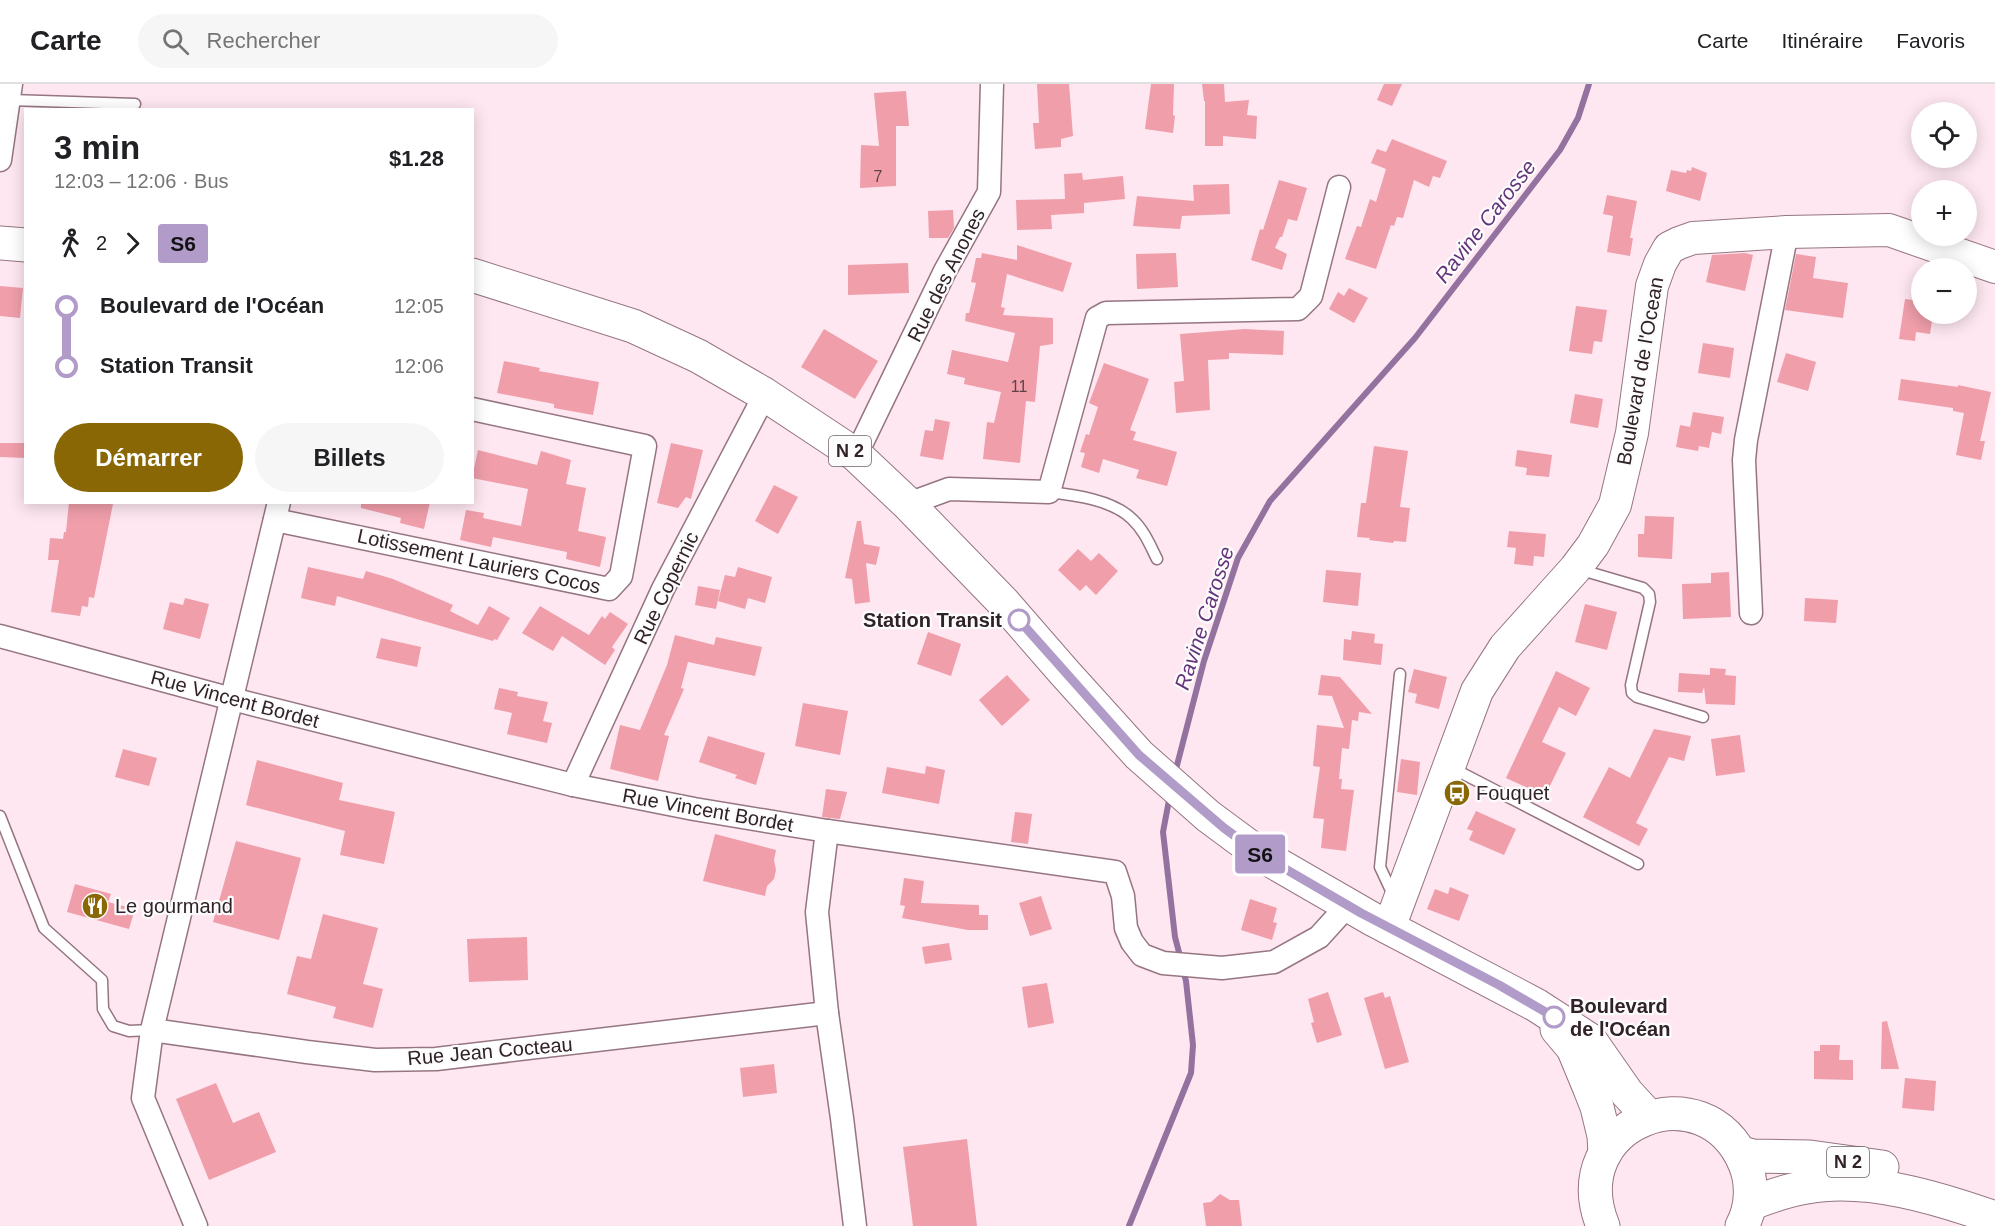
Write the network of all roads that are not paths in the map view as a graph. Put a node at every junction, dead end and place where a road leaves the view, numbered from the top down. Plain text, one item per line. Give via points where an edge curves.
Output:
1 (992, 84) edge
2 (11, 92) edge
3 (135, 104) dead end
4 (0, 160) edge
5 (1339, 187) dead end
6 (1787, 232) junction
7 (0, 243) edge
8 (24, 245) edge
9 (1995, 267) edge
10 (474, 276) edge
11 (764, 394) junction
12 (474, 409) edge
13 (856, 455) junction
14 (1049, 492) junction
15 (908, 504) junction
16 (277, 511) edge
17 (1157, 559) dead end
18 (1575, 568) junction
19 (1751, 613) dead end
20 (0, 636) edge
21 (1400, 674) dead end
22 (232, 699) junction
23 (1703, 717) dead end
24 (1449, 767) junction
25 (573, 785) junction
26 (0, 816) edge
27 (827, 831) junction
28 (1638, 864) dead end
29 (1348, 905) junction
30 (1394, 917) junction
31 (1536, 1005) junction
32 (827, 1013) junction
33 (152, 1030) junction
34 (1649, 1117) junction
35 (1605, 1153) junction
36 (1741, 1153) junction
37 (1947, 1202) junction
38 (1746, 1215) edge
39 (1995, 1218) edge
40 (196, 1226) edge
41 (855, 1226) edge
42 (1603, 1226) edge

1 - 13 street, Rue des Anones via 988,192
2 - 3 lane
2 - 4 street
5 - 14 street via 1311,296 1298,309 1106,313 1097,318
6 - 9 street, Boulevard de l'Ocean via 1889,230
6 - 18 street, Boulevard de l'Ocean via 1693,238 1669,248 1652,286 1632,433 1616,505
6 - 19 street via 1744,460
7 - 8 main road
10 - 11 main road, N 2 via 633,326 698,356
11 - 13 main road, N 2
11 - 25 street, Rue Copernic via 663,589
12 - 16 street, Lotissement Lauriers Cocos via 645,446 621,576 609,589
13 - 15 main road, N 2
14 - 15 street via 949,489
14 - 17 lane via 1084,496 1131,518 1146,536
15 - 29 main road, N 2 via 1004,603 1139,755 1208,816 1258,853
16 - 22 street
18 - 23 lane via 1643,588 1649,594 1632,693
18 - 24 street, Boulevard de l'Ocean via 1505,647 1477,691
20 - 22 street, Rue Vincent Bordet
21 - 30 lane via 1380,867
22 - 25 street, Rue Vincent Bordet
22 - 33 street
24 - 28 lane
24 - 30 street, Boulevard de l'Ocean
25 - 27 street, Rue Vincent Bordet
26 - 33 lane via 44,928 102,980 103,1009 113,1026 129,1031
27 - 29 street, Rue Vincent Bordet via 1115,872 1124,896 1126,928 1132,942 1143,955 1164,963 1222,968 1274,962 1319,937
27 - 32 street via 817,912
29 - 30 main road, N 2
30 - 31 main road, N 2
31 - 34 main road, N 2 via 1590,1040
31 - 35 main road, N 2 via 1573,1048 1597,1107
32 - 33 street, Rue Jean Cocteau via 436,1059 375,1060
32 - 41 street
33 - 40 street via 143,1098
34 - 35 main road via 1616,1137
34 - 36 main road via 1684,1114 1701,1119 1717,1127
35 - 42 main road via 1595,1186
36 - 37 main road, N 2 via 1879,1166
36 - 38 main road via 1750,1187
37 - 38 main road, N 2 via 1878,1187 1808,1186 1784,1192
37 - 39 main road, N 2

